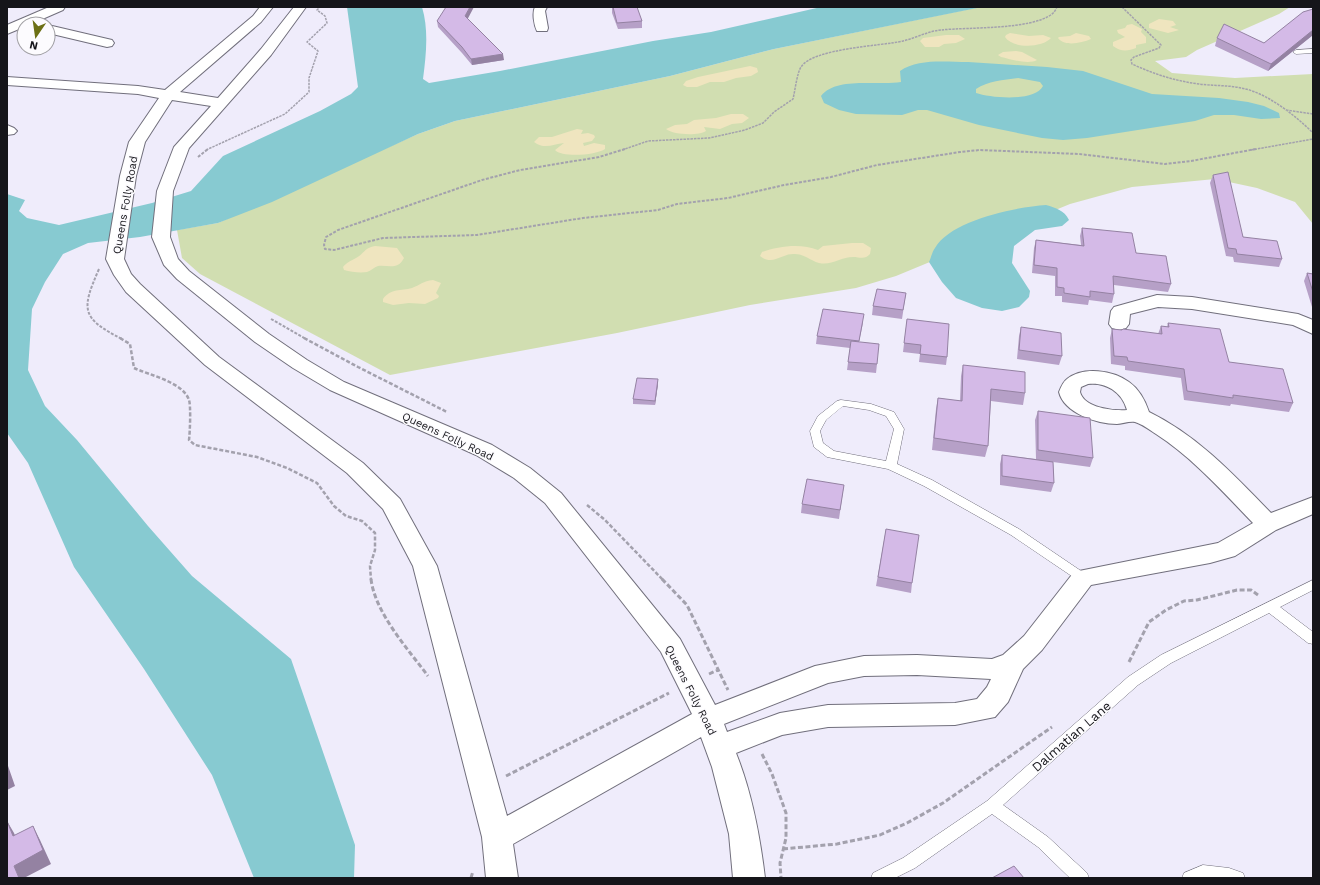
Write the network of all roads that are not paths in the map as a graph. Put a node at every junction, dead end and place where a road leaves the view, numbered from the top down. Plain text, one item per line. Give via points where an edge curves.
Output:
1 (59, 7) edge
2 (267, 7) edge
3 (300, 7) edge
4 (541, 7) edge
5 (40, 16) edge
6 (542, 28) dead end
7 (56, 31) edge
8 (107, 42) dead end
9 (1313, 51) edge
10 (1296, 52) edge
11 (7, 81) edge
12 (170, 94) junction
13 (222, 103) junction
14 (1119, 324) dead end
15 (1313, 328) edge
16 (1139, 416) dead end
17 (891, 466) junction
18 (1313, 505) edge
19 (1268, 524) junction
20 (1083, 578) junction
21 (1313, 585) edge
22 (1270, 607) junction
23 (1313, 639) edge
24 (1012, 664) junction
25 (708, 719) junction
26 (719, 747) junction
27 (992, 806) junction
28 (498, 837) junction
29 (502, 878) edge
30 (749, 878) edge
31 (879, 878) edge
32 (1081, 878) edge
33 (1190, 878) edge
34 (1237, 878) edge

1 - 5 street
2 - 12 street, Queens Folly Road via 257,19
3 - 13 street, Queens Folly Road
4 - 6 street via 539,11
7 - 8 street
9 - 10 lane
11 - 12 street
12 - 13 street
12 - 28 street, Queens Folly Road via 137,142 128,176 115,259 132,288 212,361 355,468 392,506 425,566
13 - 25 street, Queens Folly Road via 182,147 165,191 160,237 170,262 262,338 300,364 337,386 484,450 522,473 553,498 671,646
14 - 15 street via 1121,311 1157,301 1192,303 1298,320
16 - 19 street via 1178,438
17 - 17 lane via 831,454 818,445 815,431 822,418 841,403 871,407 890,414 899,429
17 - 20 lane via 963,501
18 - 19 street
19 - 20 street via 1226,550
20 - 24 street via 1033,643
21 - 22 lane, Dalmatian Lane
22 - 23 lane
22 - 27 lane, Dalmatian Lane via 1166,659 1133,681
24 - 25 street via 992,669 917,665 864,666 825,673
24 - 26 street via 998,694 985,709 955,714 828,716 780,724
25 - 26 street, Queens Folly Road
25 - 28 street
26 - 30 street, Queens Folly Road via 727,767 744,834
27 - 31 lane, Dalmatian Lane via 908,863
27 - 32 lane via 1043,842
28 - 29 street, Queens Folly Road
33 - 34 lane via 1203,872

